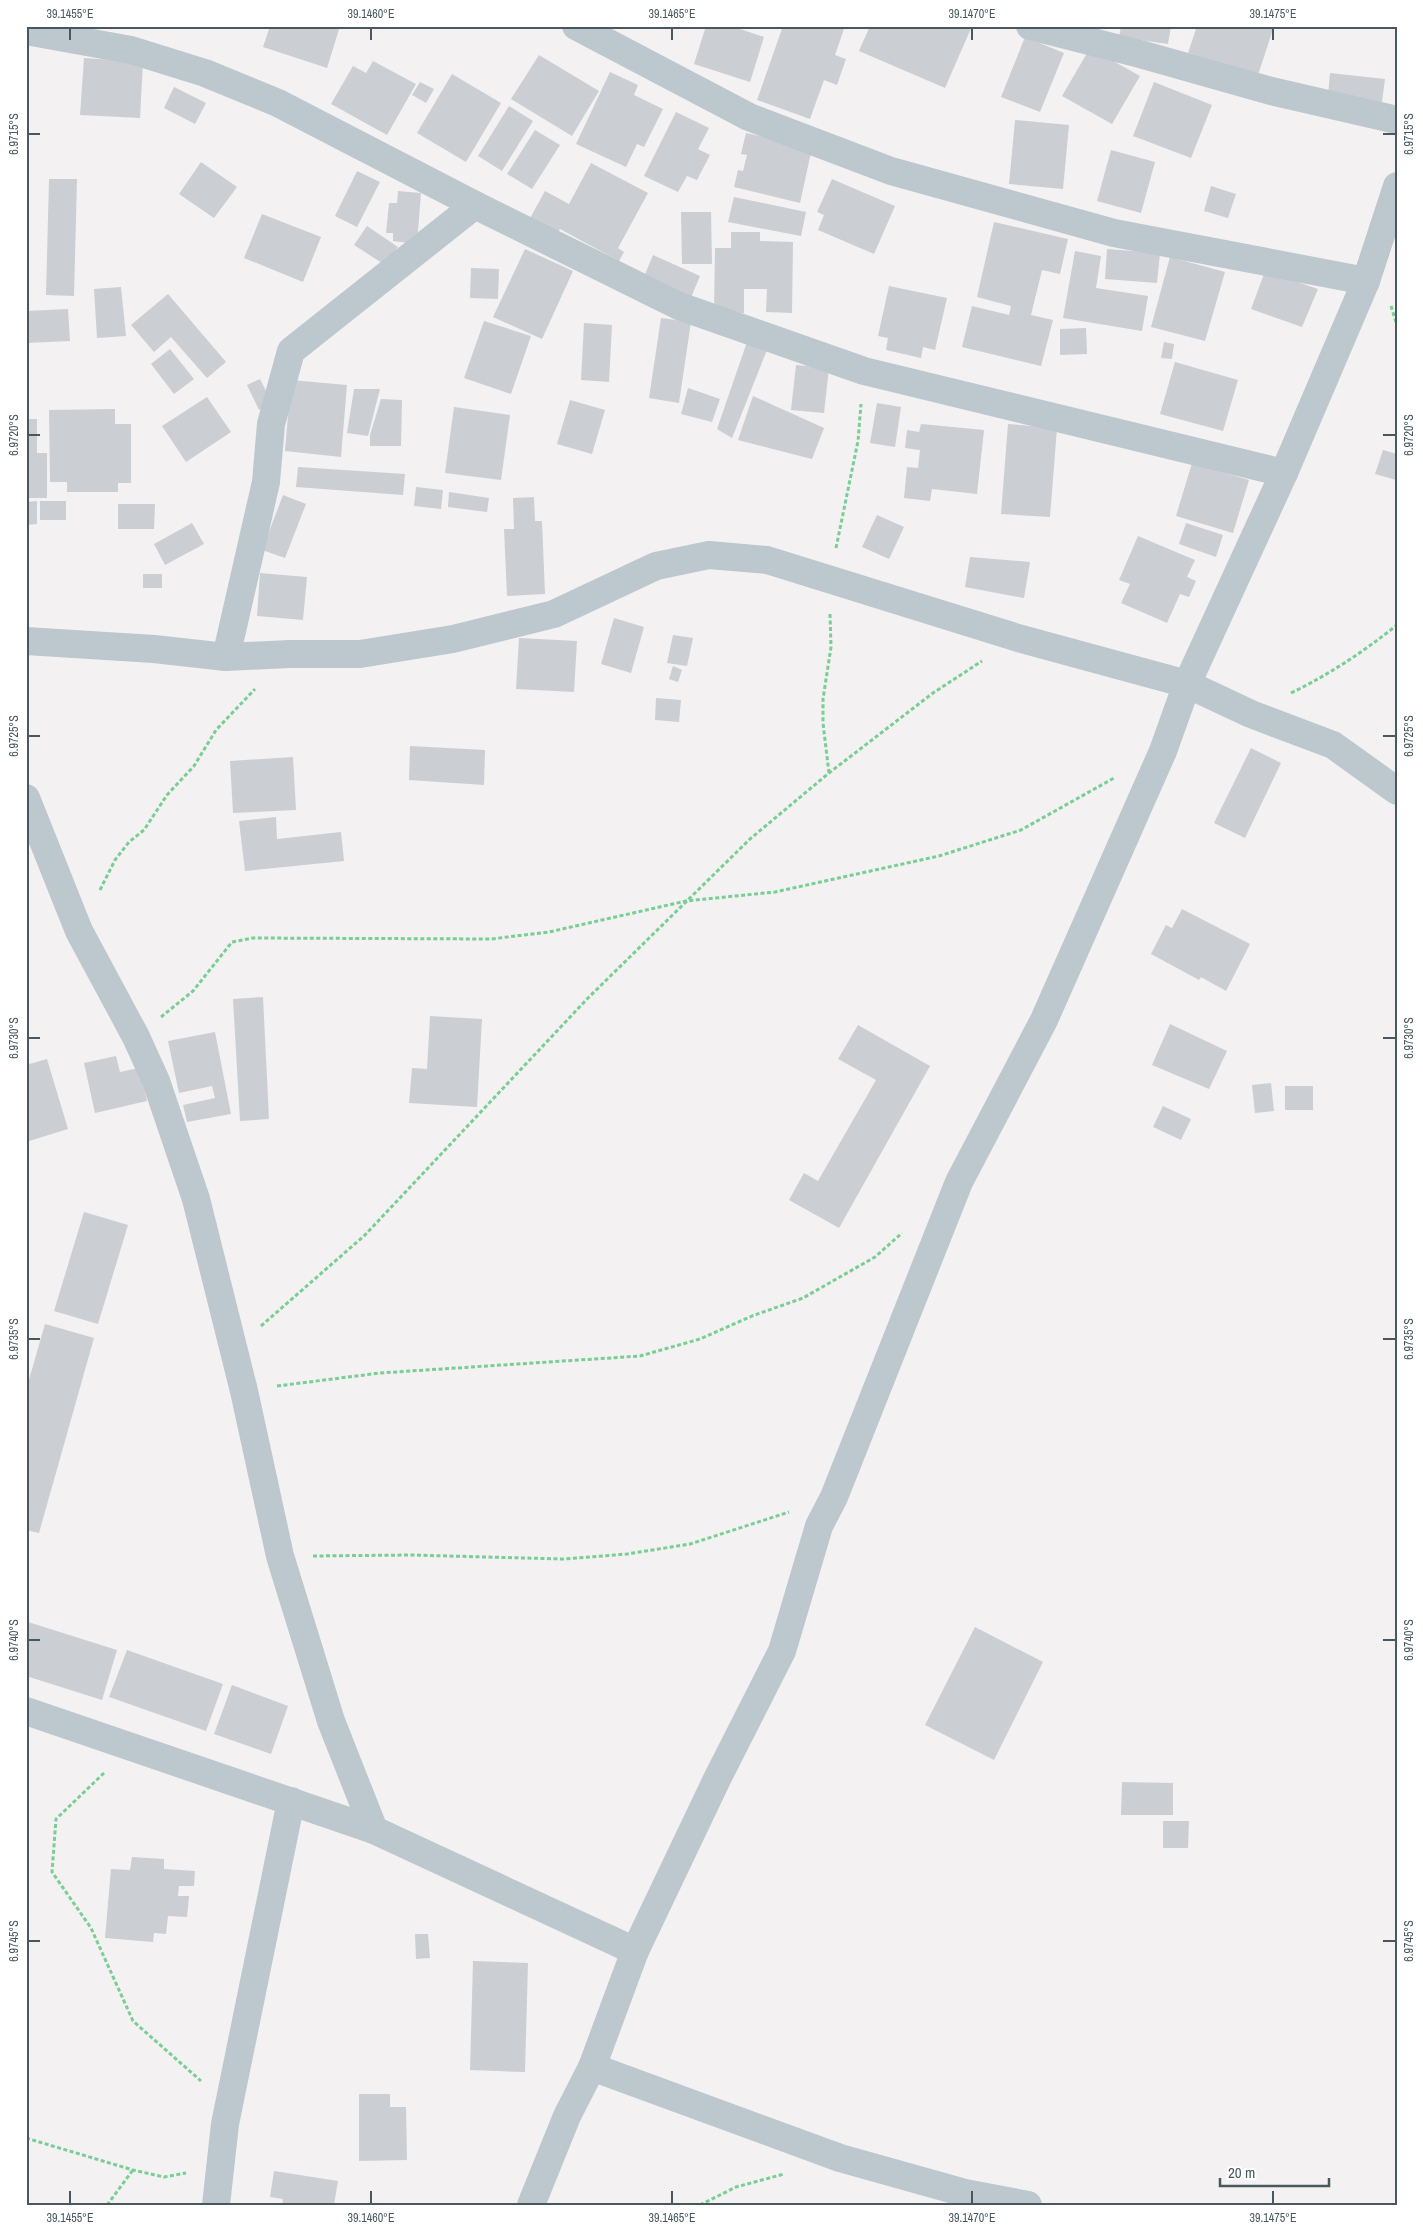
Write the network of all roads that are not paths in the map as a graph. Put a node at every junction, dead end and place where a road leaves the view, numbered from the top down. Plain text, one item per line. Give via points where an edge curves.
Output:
1 (576, 26) edge
2 (1030, 26) edge
3 (26, 32) edge
4 (1397, 120) edge
5 (1397, 186) edge
6 (475, 205) junction
7 (1366, 281) junction
8 (1284, 472) junction
9 (26, 641) edge
10 (226, 657) junction
11 (1187, 684) junction
12 (1397, 791) edge
13 (26, 798) edge
14 (26, 1711) edge
15 (290, 1801) junction
16 (374, 1830) junction
17 (635, 1951) junction
18 (592, 2067) junction
19 (216, 2205) edge
20 (531, 2205) edge
21 (1028, 2205) edge

1 - 7 street via 749,117 891,171 1114,233
2 - 4 street via 1271,91
3 - 6 street via 131,50 205,73 278,103
5 - 7 street
6 - 8 street via 679,306 864,371
6 - 10 street via 290,351 271,424 266,482
7 - 8 street
8 - 11 street
9 - 10 street
10 - 11 street via 360,654 453,639 554,614 656,566 710,555 767,560 1018,638
11 - 12 street via 1250,714 1333,745
11 - 17 street via 1163,751 1044,1020 959,1182 834,1497 819,1526 782,1651
13 - 16 street via 79,931 156,1081 196,1199 244,1390 280,1556 332,1721
14 - 15 street
15 - 16 street
15 - 19 street via 225,2124
16 - 17 street
17 - 18 street
18 - 20 street via 567,2116
18 - 21 street via 840,2158 965,2193

